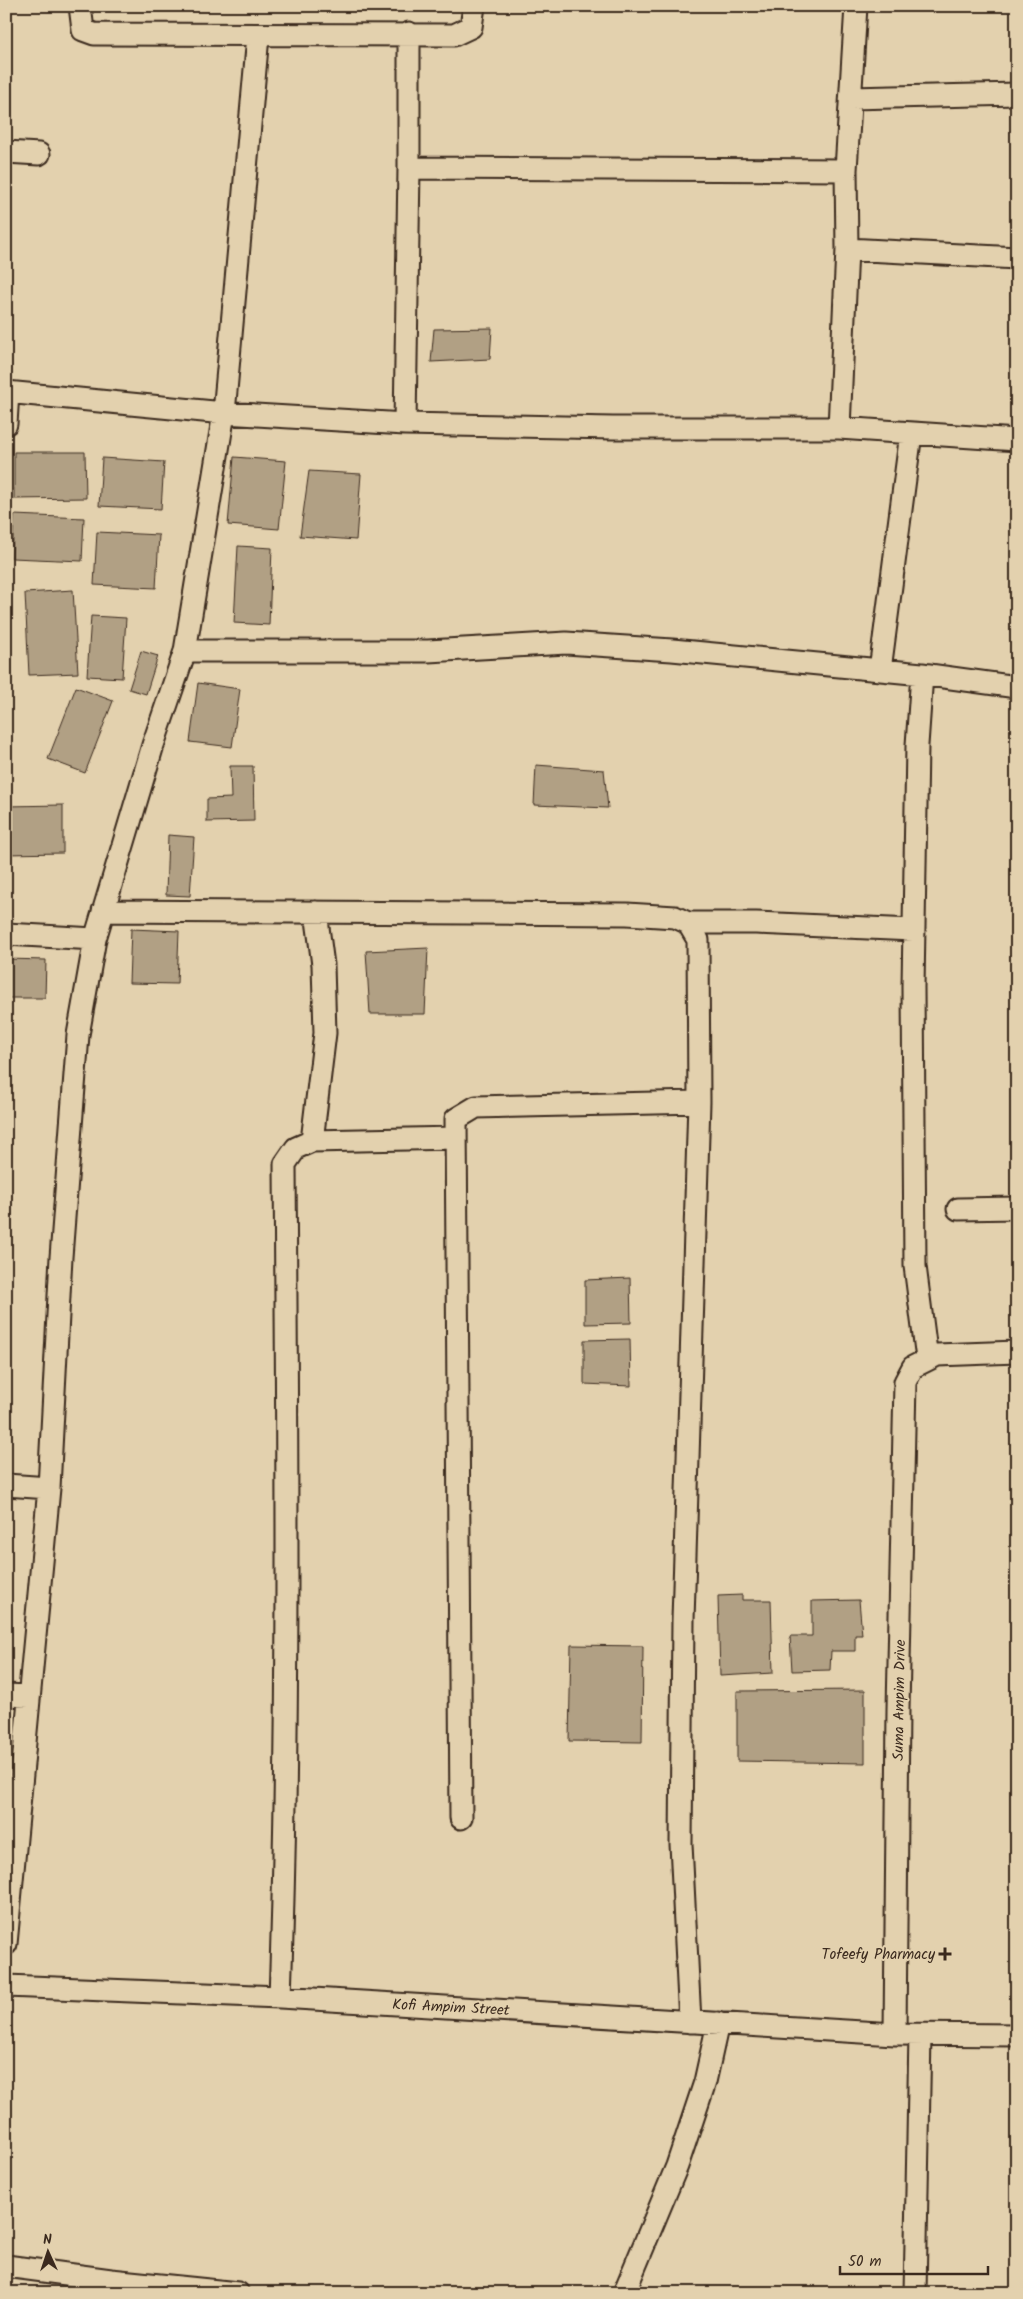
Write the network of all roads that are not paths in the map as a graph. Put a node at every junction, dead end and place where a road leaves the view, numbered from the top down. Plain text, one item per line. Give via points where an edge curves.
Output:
1 (80, 6) edge
2 (474, 6) edge
3 (856, 6) edge
4 (409, 33) junction
5 (258, 36) junction
6 (1017, 94) edge
7 (850, 98) junction
8 (6, 152) edge
9 (39, 154) dead end
10 (409, 168) junction
11 (846, 170) junction
12 (847, 249) junction
13 (1017, 258) edge
14 (7, 392) edge
15 (224, 413) junction
16 (6, 424) edge
17 (405, 424) junction
18 (839, 428) junction
19 (911, 433) junction
20 (1017, 440) edge
21 (184, 651) junction
22 (880, 670) junction
23 (922, 674) junction
24 (1017, 687) edge
25 (103, 911) junction
26 (316, 912) junction
27 (688, 923) junction
28 (913, 930) junction
29 (6, 934) edge
30 (95, 938) junction
31 (699, 1102) junction
32 (456, 1138) junction
33 (312, 1141) junction
34 (1017, 1208) edge
35 (958, 1209) dead end
36 (1017, 1352) edge
37 (920, 1363) junction
38 (6, 1486) edge
39 (49, 1488) junction
40 (6, 1695) edge
41 (29, 1696) junction
42 (461, 1818) dead end
43 (6, 1944) edge
44 (6, 1986) edge
45 (280, 1997) junction
46 (690, 2022) junction
47 (718, 2023) junction
48 (895, 2034) junction
49 (920, 2035) junction
50 (1017, 2035) edge
51 (6, 2266) edge
52 (238, 2293) edge
53 (624, 2293) edge
54 (915, 2293) edge

1 - 5 street via 82,30 94,34
2 - 4 street via 471,28 454,34
3 - 7 street
4 - 5 street
4 - 10 street
5 - 15 street
6 - 7 street
7 - 11 street
8 - 9 street
10 - 11 street
10 - 17 street
11 - 12 street
12 - 13 street
12 - 18 street
14 - 15 street
14 - 16 street
15 - 17 street
15 - 21 street
17 - 18 street
18 - 19 street
19 - 20 street
19 - 22 street
21 - 22 street via 428,651 566,643
21 - 25 street
22 - 23 street
23 - 24 street
23 - 28 street via 917,745
25 - 26 street
25 - 30 street
26 - 27 street via 627,914 675,917
26 - 33 street via 326,1033
27 - 28 street
27 - 31 street via 698,940 700,956
28 - 37 street via 915,1266
29 - 30 street
30 - 39 street via 78,1035 61,1257
31 - 32 street via 476,1107 456,1119
31 - 46 street via 683,1620 681,1834
32 - 33 street
32 - 42 street
33 - 45 street via 296,1148 285,1164 288,1497 286,1819
34 - 35 street
36 - 37 street via 937,1356
37 - 48 street, Suma Ampim Drive via 905,1382
38 - 39 street
39 - 41 street
40 - 41 street
41 - 43 street
44 - 45 street, Kofi Ampim Street
45 - 46 street, Kofi Ampim Street
46 - 47 street, Kofi Ampim Street
47 - 48 street, Kofi Ampim Street
47 - 53 street via 705,2082 677,2166
48 - 49 street, Kofi Ampim Street
49 - 50 street, Kofi Ampim Street
49 - 54 street
51 - 52 street

